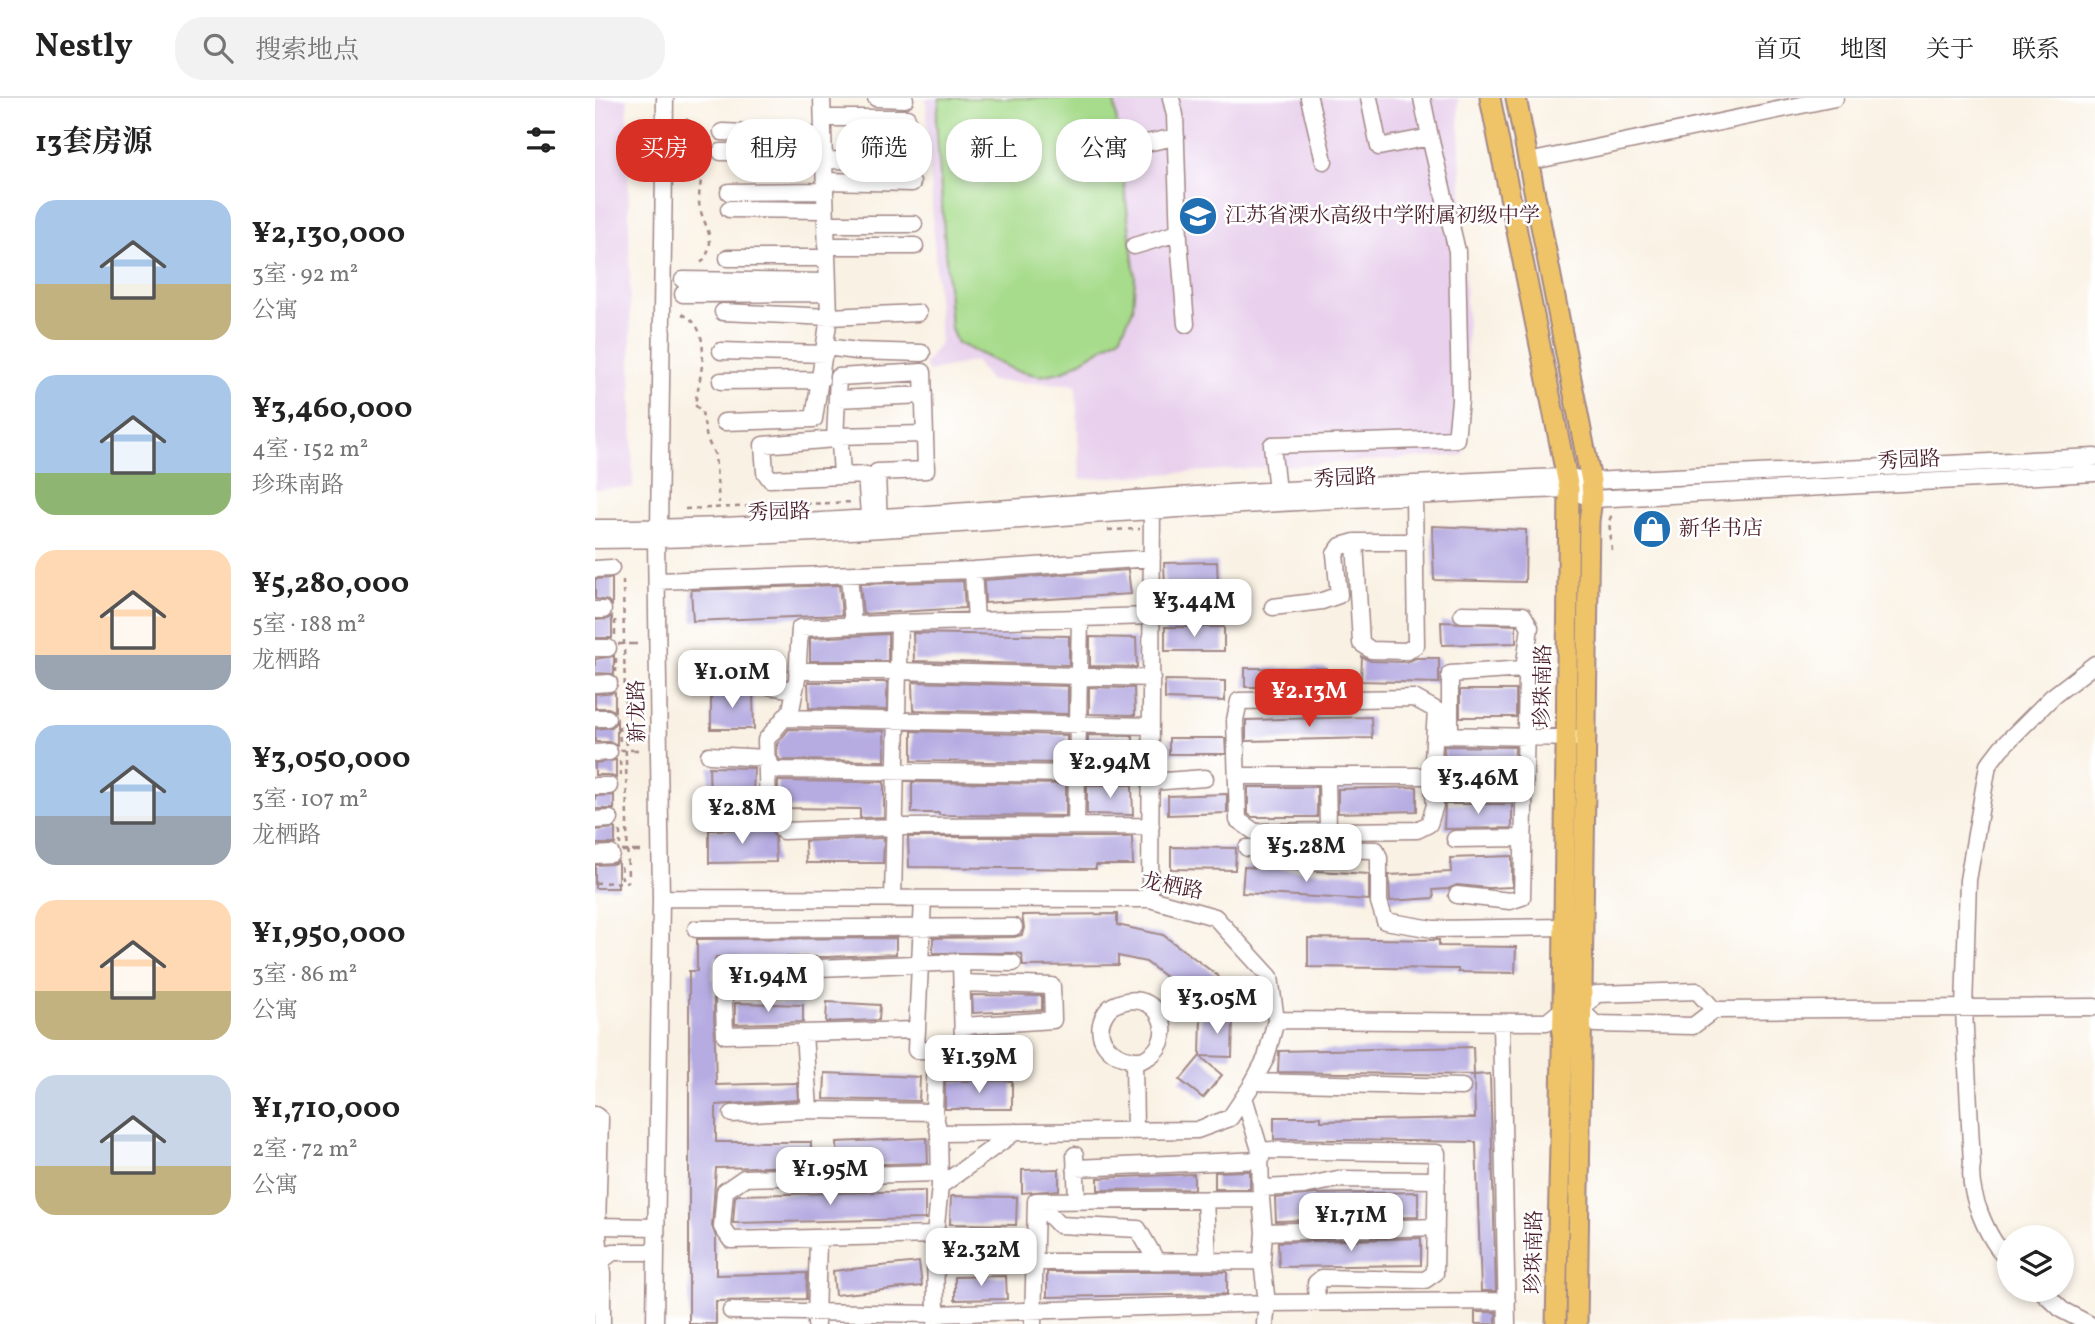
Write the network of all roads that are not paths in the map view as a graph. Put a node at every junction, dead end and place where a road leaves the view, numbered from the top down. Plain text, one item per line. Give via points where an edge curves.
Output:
1 (665, 98) edge
2 (822, 98) edge
3 (876, 98) edge
4 (1171, 98) edge
5 (1369, 98) edge
6 (1422, 98) edge
7 (1490, 98) edge
8 (1516, 98) edge
9 (1835, 98) edge
10 (905, 99) edge
11 (1313, 99) edge
12 (823, 118) junction
13 (907, 118) dead end
14 (722, 132) dead end
15 (1176, 137) junction
16 (1430, 137) junction
17 (1152, 142) edge
18 (824, 149) junction
19 (836, 151) edge
20 (721, 152) dead end
21 (1324, 161) dead end
22 (1528, 162) junction
23 (912, 183) dead end
24 (825, 186) junction
25 (729, 192) dead end
26 (729, 209) dead end
27 (825, 217) junction
28 (914, 224) dead end
29 (1178, 233) junction
30 (915, 246) dead end
31 (1134, 246) dead end
32 (826, 252) junction
33 (728, 258) dead end
34 (686, 281) road end
35 (827, 288) junction
36 (723, 312) dead end
37 (918, 313) dead end
38 (829, 317) junction
39 (1186, 324) dead end
40 (826, 350) junction
41 (721, 351) dead end
42 (922, 353) dead end
43 (821, 380) junction
44 (721, 381) dead end
45 (924, 395) junction
46 (837, 398) junction
47 (724, 422) dead end
48 (925, 433) junction
49 (835, 437) junction
50 (2095, 457) edge
51 (2095, 473) edge
52 (842, 476) junction
53 (1568, 483) junction
54 (1591, 490) junction
55 (1277, 491) junction
56 (873, 495) junction
57 (1413, 496) junction
58 (1152, 499) junction
59 (874, 524) junction
60 (595, 528) edge
61 (657, 534) junction
62 (595, 540) edge
63 (1355, 542) junction
64 (1414, 542) junction
65 (1152, 558) junction
66 (973, 570) junction
67 (849, 575) junction
68 (657, 581) junction
69 (1273, 607) dead end
70 (1462, 614) dead end
71 (1152, 616) junction
72 (1080, 618) junction
73 (976, 621) junction
74 (899, 623) junction
75 (853, 625) junction
76 (2095, 664) edge
77 (1524, 669) junction
78 (797, 671) junction
79 (898, 671) junction
80 (1080, 676) junction
81 (712, 677) dead end
82 (1151, 678) junction
83 (795, 690) junction
84 (784, 718) junction
85 (897, 722) junction
86 (1078, 725) junction
87 (1151, 726) junction
88 (1443, 735) junction
89 (1525, 736) junction
90 (1576, 738) junction
91 (709, 755) dead end
92 (766, 758) junction
93 (896, 772) junction
94 (1076, 775) junction
95 (1238, 776) junction
96 (1327, 776) junction
97 (1432, 776) junction
98 (1205, 778) dead end
99 (1151, 779) junction
100 (1524, 788) junction
101 (1473, 789) dead end
102 (768, 807) junction
103 (715, 812) dead end
104 (1151, 826) junction
105 (895, 827) junction
106 (1076, 827) junction
107 (1328, 831) junction
108 (1523, 838) junction
109 (1455, 839) dead end
110 (1247, 848) dead end
111 (1457, 895) dead end
112 (661, 898) junction
113 (893, 899) junction
114 (923, 899) junction
115 (1150, 899) junction
116 (1014, 927) dead end
117 (1564, 927) junction
118 (922, 928) junction
119 (696, 929) dead end
120 (961, 962) junction
121 (1013, 963) dead end
122 (919, 964) junction
123 (962, 983) junction
124 (2095, 1007) edge
125 (1573, 1010) junction
126 (1714, 1010) junction
127 (1964, 1010) junction
128 (1276, 1020) junction
129 (1501, 1022) junction
130 (963, 1026) junction
131 (917, 1030) junction
132 (804, 1033) junction
133 (936, 1050) junction
134 (1134, 1060) dead end
135 (1253, 1082) junction
136 (1462, 1087) dead end
137 (1244, 1097) junction
138 (809, 1111) junction
139 (934, 1112) junction
140 (732, 1114) dead end
141 (597, 1124) edge
142 (1135, 1130) junction
143 (1015, 1132) junction
144 (939, 1133) junction
145 (1261, 1155) junction
146 (939, 1180) junction
147 (1437, 1180) junction
148 (1262, 1193) junction
149 (1205, 1200) junction
150 (1036, 1201) junction
151 (1077, 1201) junction
152 (597, 1226) junction
153 (656, 1227) junction
154 (1436, 1227) junction
155 (1264, 1232) junction
156 (935, 1236) junction
157 (818, 1238) junction
158 (1997, 1249) edge
159 (598, 1251) edge
160 (656, 1252) junction
161 (1156, 1260) junction
162 (1208, 1260) junction
163 (1262, 1261) junction
164 (1035, 1262) junction
165 (1507, 1301) junction
166 (1317, 1302) junction
167 (2054, 1302) edge
168 (1267, 1303) junction
169 (731, 1311) dead end
170 (816, 1318) edge
171 (1033, 1318) edge
172 (936, 1319) edge
173 (601, 1324) edge
174 (655, 1324) edge
175 (1265, 1324) edge
176 (1507, 1324) edge
177 (1556, 1324) edge
178 (1577, 1324) edge
179 (2089, 1324) edge

1 - 61 street, 新龙路
2 - 12 street
3 - 10 street
4 - 15 street
5 - 16 street via 1379,147
6 - 16 street
7 - 53 main road, 珍珠南路
8 - 22 main road, 珍珠南路
9 - 22 street
11 - 21 street
12 - 13 street
12 - 18 street
14 - 18 street
15 - 17 street
15 - 29 street
16 - 55 street via 1457,251 1456,439 1272,445
18 - 19 street
18 - 20 street
18 - 24 street
22 - 54 main road, 珍珠南路
23 - 24 street
24 - 25 street
24 - 27 street
26 - 27 street
27 - 28 street
27 - 32 street
29 - 31 street
29 - 39 street
30 - 32 street
32 - 33 street
32 - 35 street
34 - 35 street
35 - 38 street
36 - 38 street
37 - 38 street
38 - 40 street
40 - 41 street
40 - 42 street
40 - 43 street
43 - 44 street
43 - 47 street via 814,419
45 - 46 street
45 - 46 street via 923,372 838,377
45 - 48 street
46 - 49 street
48 - 49 street
48 - 56 street via 926,470 877,472
49 - 52 street via 840,442
49 - 52 street via 763,444 765,472 770,478
50 - 54 street, 秀园路
51 - 54 street, 秀园路
52 - 56 street via 866,475
53 - 54 street, 秀园路
53 - 55 street, 秀园路
53 - 57 street, 秀园路
53 - 90 main road, 珍珠南路
54 - 90 main road, 珍珠南路
55 - 58 street, 秀园路
56 - 59 street
57 - 58 street, 秀园路
57 - 64 street
58 - 59 street, 秀园路
58 - 65 street
59 - 61 street, 秀园路
60 - 61 street, 秀园路
61 - 62 street, 秀园路
61 - 68 street, 新龙路
63 - 64 street
63 - 64 street via 1361,643 1371,650 1407,651 1416,645
63 - 69 street via 1341,546 1335,554 1339,595
65 - 66 street
65 - 71 street
66 - 67 street
66 - 73 street
67 - 68 street
67 - 75 street
68 - 112 street, 新龙路
70 - 77 street via 1523,615 1530,627
71 - 72 street
71 - 82 street
72 - 73 street
72 - 80 street
73 - 74 street
74 - 75 street
74 - 79 street
75 - 78 street via 800,628
76 - 127 street via 2053,696 1988,765 1968,880
77 - 88 street via 1450,674
77 - 89 street
78 - 79 street
78 - 83 street
79 - 80 street
79 - 85 street
80 - 82 street
80 - 86 street
81 - 83 street
82 - 87 street
83 - 84 street via 791,710
84 - 85 street
84 - 92 street via 766,740
85 - 86 street
85 - 93 street
86 - 87 street
86 - 94 street
87 - 99 street
88 - 89 street
88 - 95 street via 1436,710 1413,698 1239,701 1235,720
88 - 97 street
89 - 90 street
89 - 100 street
90 - 117 main road, 珍珠南路
90 - 125 main road, 珍珠南路
91 - 92 street
92 - 93 street via 774,771
92 - 102 street
93 - 94 street
93 - 105 street
94 - 99 street
94 - 106 street
95 - 96 street
95 - 107 street via 1238,820 1255,832
96 - 97 street
96 - 107 street
97 - 107 street via 1435,805 1429,824 1417,830
98 - 99 street
99 - 104 street
100 - 101 street
100 - 108 street
102 - 103 street
102 - 105 street via 783,831
104 - 106 street
104 - 115 street
105 - 106 street
105 - 113 street
108 - 109 street
108 - 111 street via 1523,897 1510,901
110 - 117 street via 1376,850 1379,902 1385,921 1433,929
112 - 113 street, 龙栖路
112 - 153 street, 新龙路
113 - 114 street, 龙栖路
114 - 115 street, 龙栖路
114 - 118 street
115 - 128 street, 龙栖路 via 1215,917 1270,977
116 - 118 street
117 - 125 main road, 珍珠南路
118 - 119 street
118 - 122 street
120 - 121 street
120 - 122 street
120 - 123 street
122 - 131 street
122 - 132 street via 723,972 725,1035
123 - 130 street
123 - 130 street via 1052,986 1053,1020
124 - 127 street
125 - 126 street via 1595,1024 1693,1026
125 - 126 street via 1596,994 1697,992
125 - 129 street via 1547,1022
125 - 177 main road, 珍珠南路
125 - 178 main road, 珍珠南路
126 - 127 street
127 - 158 street via 1970,1176
128 - 129 street
128 - 135 street via 1266,1058
129 - 165 street
130 - 133 street via 959,1051
131 - 132 street
131 - 133 street via 916,1050
132 - 138 street
133 - 139 street
134 - 142 street
135 - 136 street
135 - 137 street
137 - 142 street via 1230,1118 1197,1130
137 - 145 street
138 - 139 street
138 - 140 street
139 - 144 street
141 - 152 street
142 - 143 street
143 - 144 street
143 - 146 street
144 - 146 street
145 - 147 street via 1437,1153
145 - 148 street
145 - 151 street via 1075,1161
146 - 156 street
146 - 157 street via 744,1178 725,1191 722,1227 731,1240
147 - 148 street via 1338,1179
147 - 154 street
148 - 149 street
148 - 155 street
149 - 151 street
149 - 162 street
150 - 151 street
150 - 161 street via 1059,1225 1138,1229
150 - 164 street
152 - 153 street
152 - 159 street
153 - 160 street, 新龙路
154 - 155 street
154 - 166 street via 1435,1273 1425,1280 1322,1278 1317,1283
155 - 163 street
156 - 157 street
156 - 172 street
157 - 170 street
159 - 160 street
159 - 173 street
160 - 174 street, 新龙路
161 - 162 street
161 - 164 street
162 - 163 street
163 - 168 street
164 - 171 street
165 - 166 street
165 - 176 street
166 - 168 street
167 - 179 street
168 - 171 street
168 - 175 street
169 - 170 street
170 - 172 street
171 - 172 street

